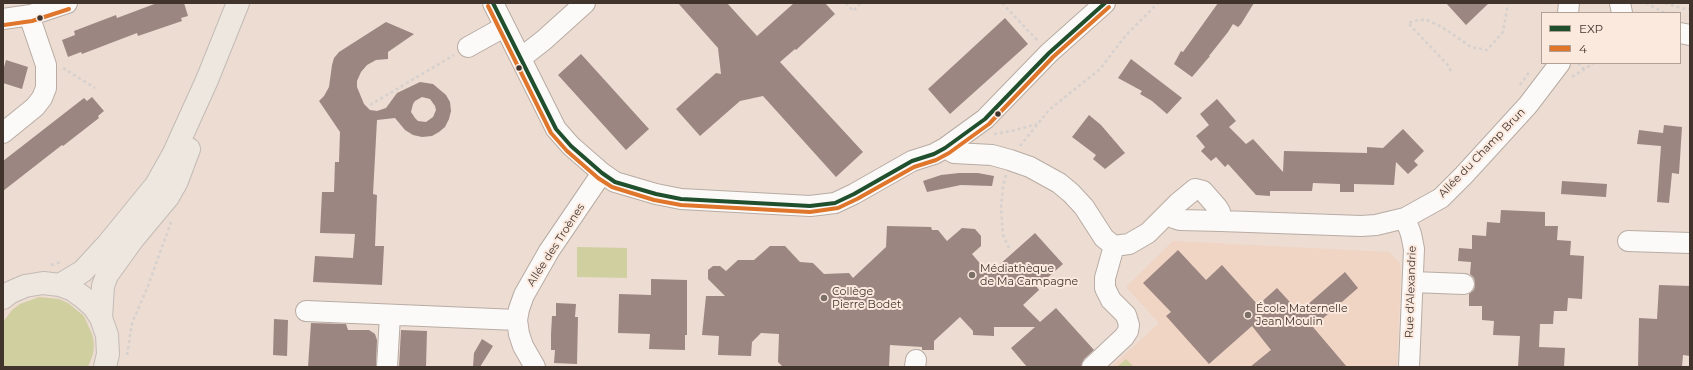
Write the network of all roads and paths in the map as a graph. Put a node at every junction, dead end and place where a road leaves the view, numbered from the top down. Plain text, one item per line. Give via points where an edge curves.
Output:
1 (67, 3) edge
2 (238, 3) edge
3 (492, 3) edge
4 (585, 3) edge
5 (846, 3) edge
6 (861, 3) edge
7 (1002, 3) edge
8 (1105, 3) edge
9 (1158, 3) edge
10 (1508, 3) edge
11 (1543, 3) edge
12 (1553, 3) edge
13 (1646, 3) edge
14 (1665, 3) edge
15 (1690, 9) edge
16 (1663, 12) edge
17 (31, 15) junction
18 (3, 19) edge
19 (504, 27) junction
20 (468, 47) joint
21 (1049, 53) junction
22 (44, 56) junction
23 (521, 58) junction
24 (1559, 64) edge
25 (1579, 64) edge
26 (1584, 69) dead end
27 (1451, 71) dead end
28 (207, 80) junction
29 (95, 88) dead end
30 (370, 105) dead end
31 (1038, 124) junction
32 (970, 130) junction
33 (3, 133) edge
34 (945, 148) junction
35 (1010, 160) junction
36 (602, 173) junction
37 (1167, 214) junction
38 (174, 215) dead end
39 (1405, 218) junction
40 (1221, 221) junction
41 (1628, 241) dead end
42 (1690, 243) edge
43 (1114, 246) junction
44 (1009, 248) dead end
45 (1413, 282) junction
46 (1464, 284) dead end
47 (60, 286) junction
48 (3, 298) edge
49 (306, 311) dead end
50 (390, 316) junction
51 (101, 318) junction
52 (518, 320) junction
53 (127, 357) dead end
54 (105, 367) edge
55 (387, 367) edge
56 (535, 367) edge
57 (1092, 367) edge
58 (1410, 367) edge

1 - 17 street
2 - 28 main road
3 - 19 street
4 - 23 street
5 - 6 path via 853,10
7 - 21 path
8 - 21 street
9 - 31 path via 1126,35 1100,69 1049,110
10 - 27 path via 1503,32 1488,50 1472,47 1427,20 1408,23
11 - 12 path
13 - 16 path
14 - 15 path
17 - 18 street
17 - 22 street
19 - 20 street
19 - 23 street
20 - 30 path
21 - 32 street via 985,119
22 - 29 path
22 - 33 street via 47,78 42,98
23 - 36 street via 556,128 571,146
24 - 39 street, Allée du Champ Brun via 1528,105 1441,198
25 - 26 path
28 - 47 main road via 173,155 156,185 83,271
28 - 51 main road via 195,132 177,181 168,197 133,238 107,275
31 - 32 path via 990,134
31 - 35 path
32 - 34 street
34 - 35 street via 954,153 986,154
34 - 36 street via 912,160 854,194 822,206 681,199 632,188 615,182
35 - 43 street via 1060,183 1084,207 1104,238
35 - 44 path via 1003,186 1001,208 1003,235
36 - 52 street, Allée des Troènes via 549,251 524,295
37 - 40 street, Allée du Champ Brun via 1180,220
37 - 40 street via 1192,190 1200,189 1217,207
37 - 43 street via 1140,238 1129,244
38 - 53 path via 132,322
39 - 40 street, Allée du Champ Brun via 1361,226
39 - 45 street, Rue d'Alexandrie via 1412,234 1414,249
41 - 42 street
43 - 57 street via 1105,278 1105,288 1110,300 1126,315 1128,331
45 - 46 street
45 - 58 street, Rue d'Alexandrie
47 - 48 main road via 43,283 25,286
47 - 51 main road via 73,290 84,298
49 - 50 street
50 - 52 street
50 - 55 street
51 - 54 main road via 107,335 108,354
52 - 56 street via 523,346

